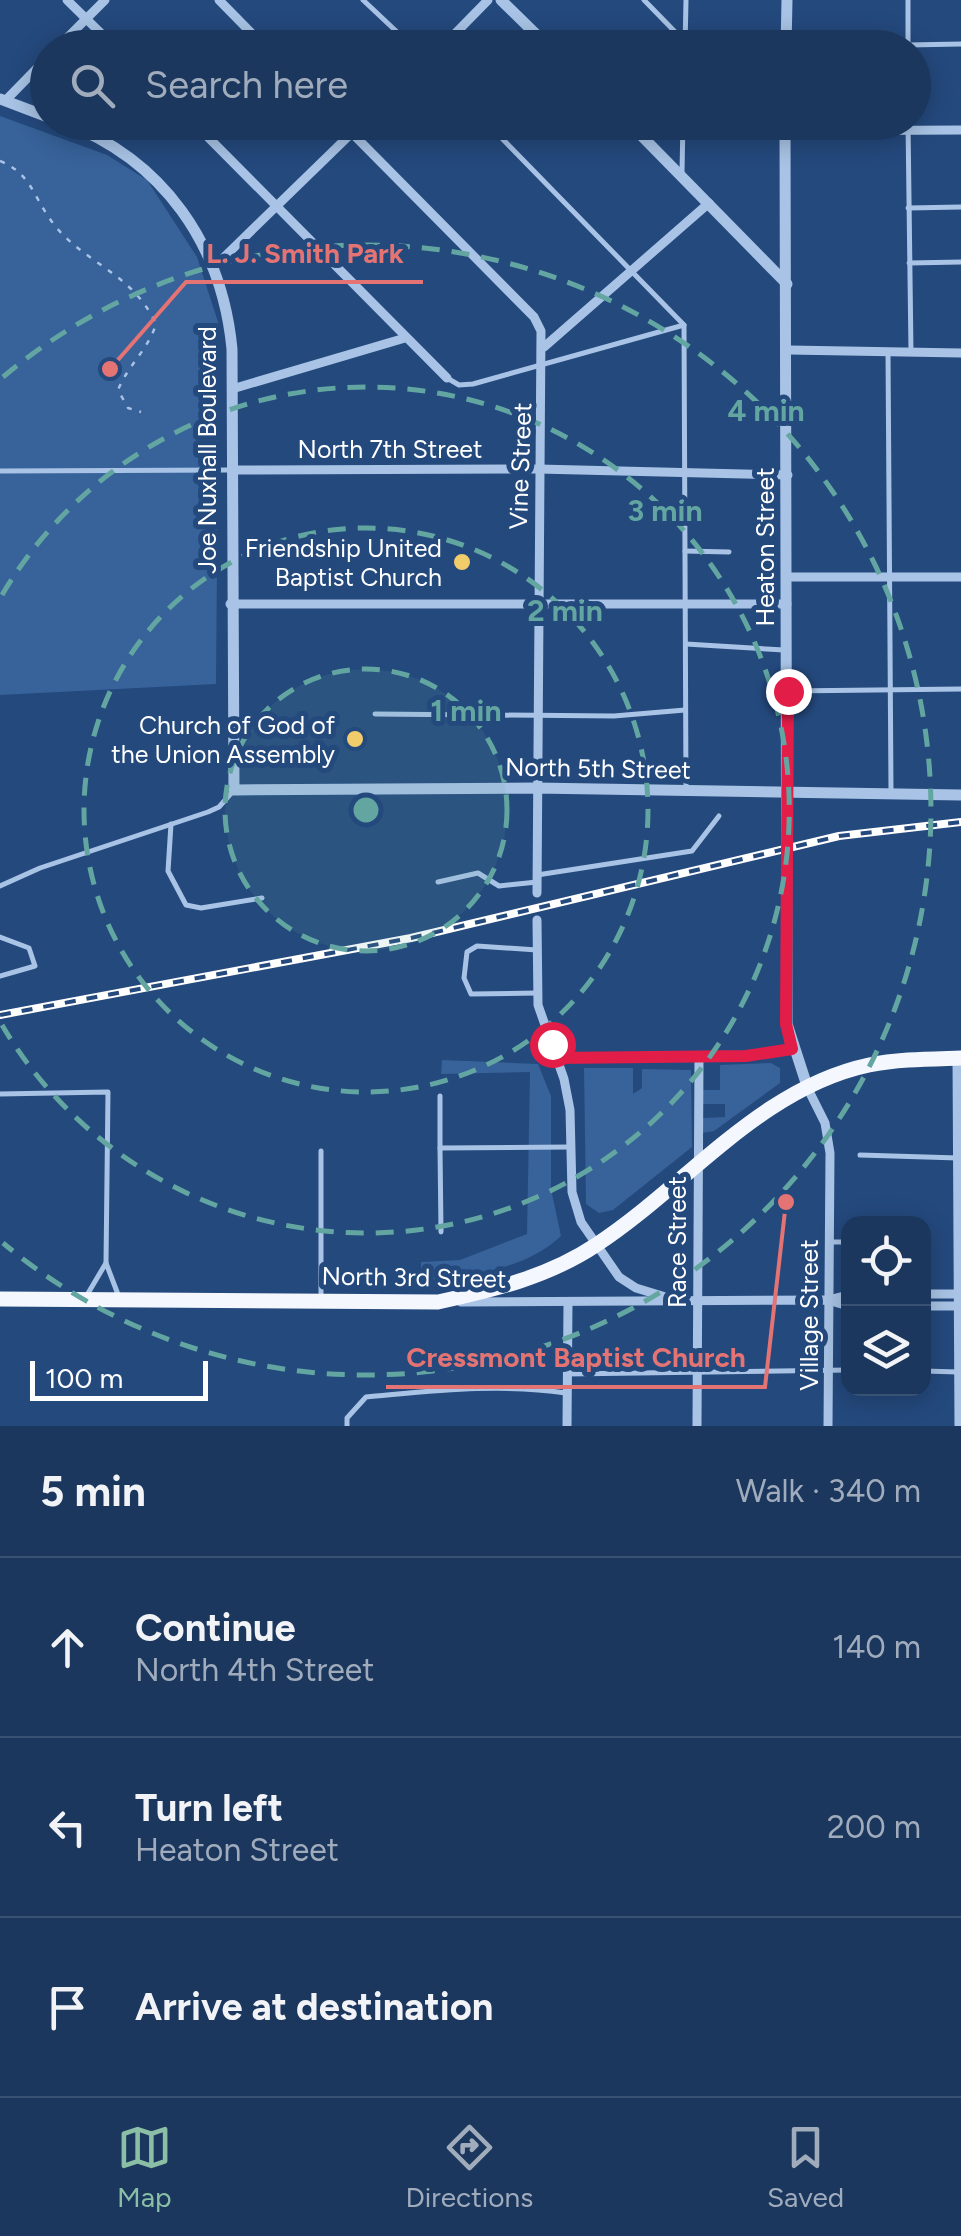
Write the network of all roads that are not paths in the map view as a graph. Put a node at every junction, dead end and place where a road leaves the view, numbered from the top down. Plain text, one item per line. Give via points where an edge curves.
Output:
1 (67, 0) edge
2 (104, 0) edge
3 (219, 0) edge
4 (362, 0) edge
5 (488, 0) edge
6 (501, 0) edge
7 (644, 0) edge
8 (686, 0) edge
9 (787, 0) edge
10 (908, 0) edge
11 (86, 18) junction
12 (74, 30) edge
13 (98, 30) edge
14 (248, 30) edge
15 (394, 30) edge
16 (459, 30) edge
17 (532, 30) edge
18 (671, 30) edge
19 (685, 30) edge
20 (786, 30) edge
21 (908, 30) edge
22 (961, 44) edge
23 (931, 45) edge
24 (30, 74) edge
25 (3, 100) edge
26 (30, 110) edge
27 (931, 128) edge
28 (961, 130) edge
29 (100, 140) edge
30 (211, 140) edge
31 (346, 140) edge
32 (358, 140) edge
33 (503, 140) edge
34 (646, 140) edge
35 (683, 140) edge
36 (785, 140) edge
37 (908, 140) edge
38 (682, 175) junction
39 (708, 203) junction
40 (278, 205) junction
41 (961, 207) edge
42 (908, 208) junction
43 (961, 262) edge
44 (909, 263) junction
45 (215, 266) junction
46 (629, 274) junction
47 (787, 284) junction
48 (684, 325) junction
49 (405, 338) junction
50 (544, 347) junction
51 (788, 350) junction
52 (888, 352) junction
53 (911, 352) junction
54 (961, 353) edge
55 (543, 368) junction
56 (446, 378) joint
57 (232, 389) junction
58 (538, 469) junction
59 (232, 470) junction
60 (0, 471) edge
61 (684, 472) junction
62 (788, 475) junction
63 (685, 550) junction
64 (728, 552) dead end
65 (961, 577) edge
66 (787, 578) junction
67 (889, 578) junction
68 (536, 602) junction
69 (230, 604) junction
70 (684, 604) junction
71 (787, 604) junction
72 (685, 644) junction
73 (788, 650) junction
74 (890, 687) junction
75 (961, 689) edge
76 (788, 691) junction
77 (685, 710) junction
78 (375, 714) dead end
79 (536, 717) junction
80 (536, 788) junction
81 (234, 790) junction
82 (686, 792) junction
83 (891, 793) junction
84 (788, 794) junction
85 (961, 795) edge
86 (720, 816) dead end
87 (171, 824) junction
88 (438, 882) dead end
89 (537, 883) junction
90 (0, 886) edge
91 (262, 898) dead end
92 (537, 920) dead end
93 (0, 937) edge
94 (537, 950) junction
95 (0, 976) edge
96 (538, 993) junction
97 (792, 1049) junction
98 (557, 1058) junction
99 (699, 1058) junction
100 (959, 1058) edge
101 (808, 1089) junction
102 (0, 1094) edge
103 (440, 1096) dead end
104 (570, 1147) junction
105 (440, 1148) junction
106 (321, 1151) dead end
107 (860, 1155) dead end
108 (958, 1158) junction
109 (696, 1165) junction
110 (440, 1232) dead end
111 (830, 1242) junction
112 (841, 1242) edge
113 (595, 1246) junction
114 (106, 1262) junction
115 (931, 1294) edge
116 (960, 1294) edge
117 (841, 1297) edge
118 (0, 1298) edge
119 (697, 1298) junction
120 (85, 1299) junction
121 (672, 1299) junction
122 (120, 1300) junction
123 (828, 1300) junction
124 (321, 1301) junction
125 (438, 1302) junction
126 (568, 1303) junction
127 (841, 1304) edge
128 (931, 1306) edge
129 (959, 1306) edge
130 (829, 1370) junction
131 (841, 1370) edge
132 (931, 1371) edge
133 (958, 1372) junction
134 (567, 1374) junction
135 (697, 1374) junction
136 (567, 1394) junction
137 (347, 1426) edge
138 (567, 1426) edge
139 (697, 1426) edge
140 (828, 1426) edge
141 (959, 1426) edge

1 - 11 street
2 - 11 street
3 - 14 street
4 - 15 lane
5 - 16 street
6 - 17 street
7 - 18 lane
8 - 19 lane
9 - 20 street
10 - 21 lane
11 - 12 street
11 - 13 street
22 - 23 lane
24 - 25 street
25 - 26 street
27 - 28 street
29 - 45 street, Joe Nuxhall Boulevard via 179,204
30 - 40 street
31 - 40 street
32 - 50 street via 534,317
33 - 46 lane
34 - 38 street
35 - 38 lane
36 - 47 street, Heaton Street
37 - 42 lane
38 - 39 street
39 - 46 street
39 - 47 street
40 - 45 street
40 - 49 street
41 - 42 lane
42 - 44 lane
43 - 44 lane
44 - 53 lane
45 - 57 street, Joe Nuxhall Boulevard via 228,305
46 - 48 lane
46 - 50 street
47 - 51 street, Heaton Street
48 - 55 lane
48 - 61 lane
49 - 56 street
49 - 57 street
50 - 55 street, Vine Street
51 - 52 street
51 - 62 street, Heaton Street
52 - 53 street
52 - 67 lane
53 - 54 street
55 - 56 lane via 473,384
55 - 58 street, Vine Street
57 - 59 street, Joe Nuxhall Boulevard
58 - 59 street, North 7th Street
58 - 61 street, North 7th Street
58 - 68 street, Vine Street
59 - 60 lane
59 - 69 street, Joe Nuxhall Boulevard
61 - 62 street, North 7th Street
61 - 63 lane
62 - 66 street, Heaton Street
63 - 64 lane
63 - 70 lane
65 - 67 street
66 - 67 street
66 - 71 street, Heaton Street
67 - 74 lane
68 - 69 street
68 - 70 street
68 - 79 street, Vine Street
69 - 81 street, Joe Nuxhall Boulevard
70 - 71 street
70 - 72 lane
71 - 73 street, Heaton Street
72 - 73 lane
72 - 77 lane
73 - 76 street, Heaton Street
74 - 75 lane
74 - 76 lane
74 - 83 lane
76 - 84 street, Heaton Street
77 - 79 lane
77 - 82 lane
78 - 79 lane
79 - 80 street, Vine Street
80 - 81 street, North 5th Street
80 - 82 street, North 5th Street
80 - 89 street, Vine Street
81 - 87 lane via 219,807
82 - 84 street, North 5th Street
83 - 84 street, North 5th Street
83 - 85 street, North 5th Street
84 - 97 street, Heaton Street via 786,1024
86 - 89 lane via 692,852
87 - 90 lane
87 - 91 lane via 168,871 186,905
88 - 89 lane via 478,873 499,886
92 - 94 street
93 - 95 lane via 29,948 36,962
94 - 96 street
94 - 96 lane via 477,946 468,952 464,978 471,994
96 - 98 street
97 - 99 street
97 - 101 street, Heaton Street
98 - 99 street
98 - 104 street via 570,1110
99 - 109 street, Race Street
100 - 101 highway via 868,1065
100 - 108 street
101 - 109 highway
101 - 111 street, Village Street via 828,1137
102 - 114 lane via 108,1092
103 - 105 lane
104 - 105 lane
104 - 113 street via 576,1207
105 - 110 lane
106 - 124 lane
107 - 108 lane
108 - 116 street
109 - 113 highway
109 - 119 street, Race Street
111 - 112 lane
111 - 123 street, Village Street
113 - 121 street via 636,1288
113 - 125 highway via 529,1278
114 - 120 lane
114 - 122 lane
115 - 116 street
116 - 129 street
117 - 123 street, North 3rd Street
118 - 120 highway, North 3rd Street
119 - 121 street, North 3rd Street
119 - 123 street, North 3rd Street
119 - 135 street, Race Street
120 - 122 highway, North 3rd Street
121 - 126 street, North 3rd Street
122 - 124 highway, North 3rd Street
123 - 127 street, North 3rd Street
123 - 130 street, Village Street
124 - 125 highway, North 3rd Street
125 - 126 street, North 3rd Street
126 - 134 street
128 - 129 street
129 - 133 street
130 - 131 lane
130 - 135 lane
130 - 140 street, Village Street
132 - 133 lane
133 - 141 street
134 - 135 lane
134 - 136 street
135 - 139 street, Race Street
136 - 137 lane via 462,1386 366,1398
136 - 138 street

